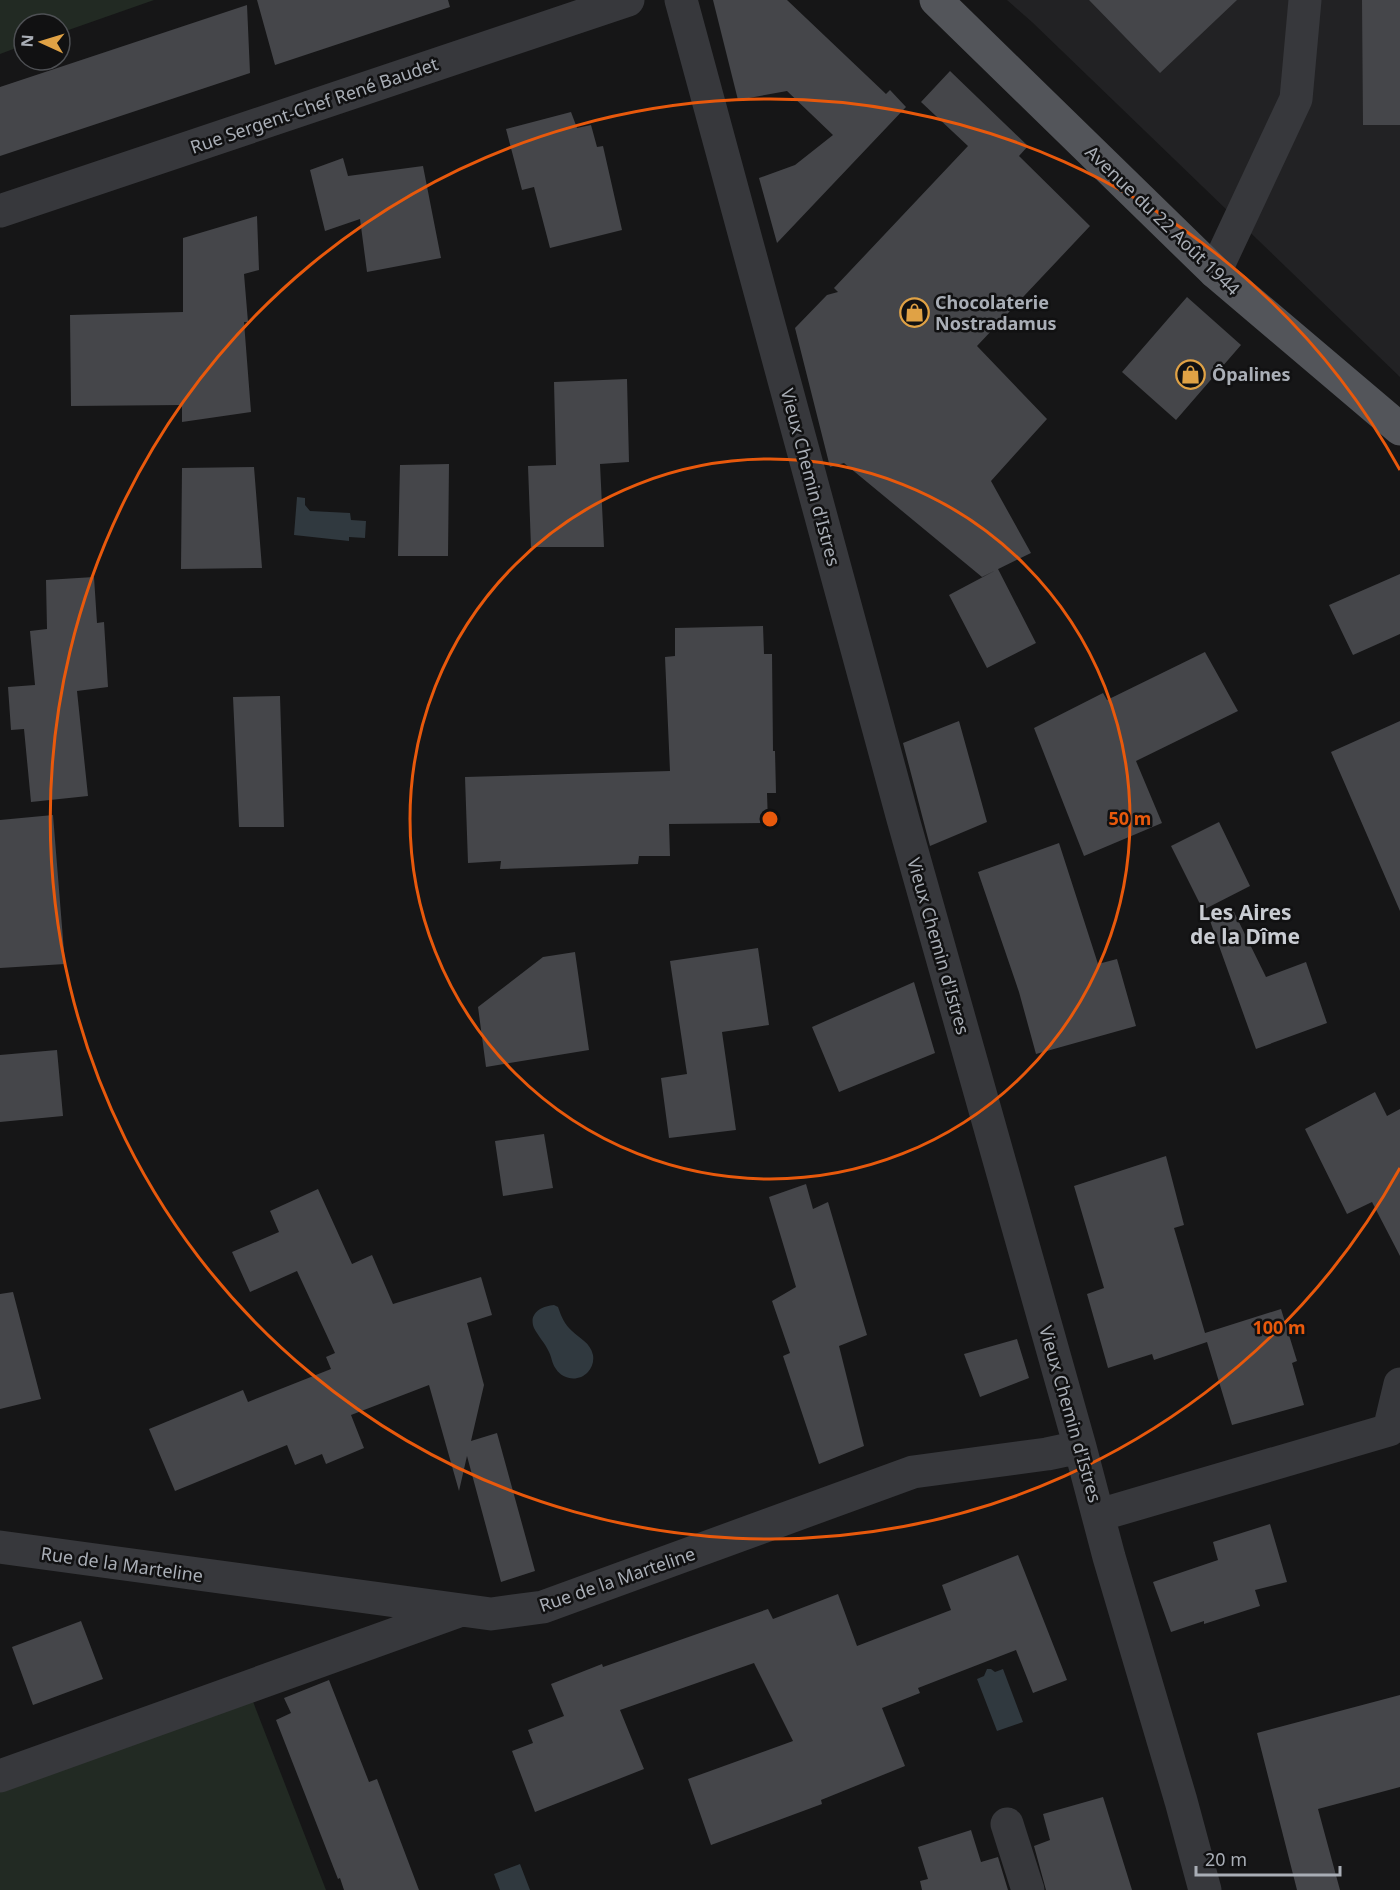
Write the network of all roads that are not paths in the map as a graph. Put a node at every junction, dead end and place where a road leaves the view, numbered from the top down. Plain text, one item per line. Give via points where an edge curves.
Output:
1 (628, 0) edge
2 (681, 0) edge
3 (936, 0) edge
4 (1305, 0) edge
5 (0, 211) edge
6 (1215, 272) junction
7 (1400, 429) edge
8 (1400, 1384) edge
9 (1080, 1447) junction
10 (1099, 1515) junction
11 (0, 1547) edge
12 (460, 1610) junction
13 (0, 1776) edge
14 (1007, 1824) dead end
15 (1028, 1890) edge
16 (1205, 1890) edge

1 - 5 street, Rue Sergent-Chef René Baudet
2 - 9 street, Vieux Chemin d'Istres via 903,819
3 - 6 main road, Avenue du 22 Août 1944
4 - 6 street via 1296,99
6 - 7 main road, Avenue du 22 Août 1944
8 - 10 street via 1389,1430
9 - 10 street, Vieux Chemin d'Istres
9 - 12 street, Rue de la Marteline via 913,1472 543,1607 491,1614
10 - 16 street, Vieux Chemin d'Istres
11 - 12 street, Rue de la Marteline
12 - 13 street
14 - 15 street

